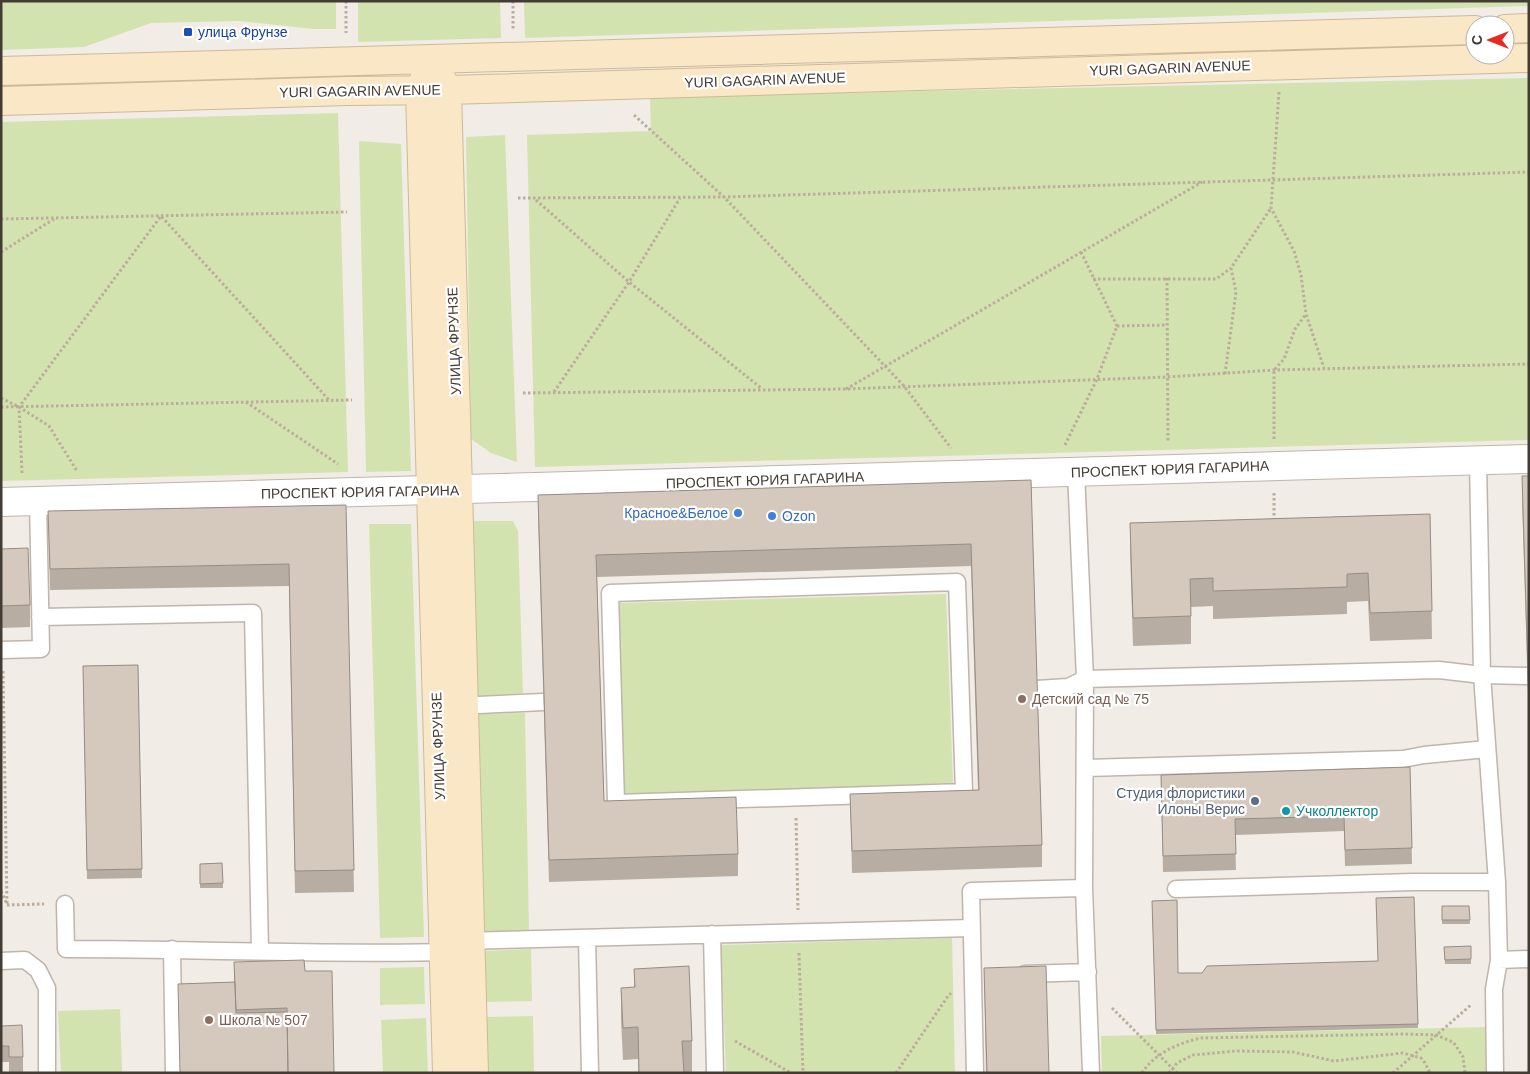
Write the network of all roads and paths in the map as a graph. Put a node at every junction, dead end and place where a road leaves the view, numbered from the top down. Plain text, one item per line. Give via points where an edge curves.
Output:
1 (346, 1) edge
2 (513, 1) edge
3 (1529, 28) edge
4 (1515, 29) edge
5 (513, 30) dead end
6 (1465, 30) edge
7 (346, 37) dead end
8 (1529, 58) edge
9 (432, 59) junction
10 (1, 71) edge
11 (1279, 87) dead end
12 (420, 90) junction
13 (447, 90) junction
14 (1, 101) edge
15 (634, 115) dead end
16 (1529, 172) edge
17 (1273, 179) junction
18 (1204, 181) junction
19 (518, 198) dead end
20 (681, 198) junction
21 (724, 198) junction
22 (536, 200) junction
23 (1271, 208) junction
24 (347, 212) dead end
25 (161, 216) junction
26 (55, 218) junction
27 (1, 219) edge
28 (1, 252) edge
29 (1081, 252) junction
30 (1231, 268) junction
31 (1167, 278) junction
32 (1093, 279) junction
33 (629, 282) junction
34 (1306, 314) junction
35 (1167, 325) junction
36 (1117, 326) junction
37 (1529, 364) edge
38 (884, 365) junction
39 (1324, 368) junction
40 (1274, 370) junction
41 (1225, 374) junction
42 (1167, 377) junction
43 (1097, 379) junction
44 (904, 386) junction
45 (761, 389) junction
46 (845, 389) junction
47 (523, 393) dead end
48 (554, 393) junction
49 (1, 398) edge
50 (329, 400) junction
51 (352, 400) dead end
52 (246, 402) junction
53 (1, 407) edge
54 (19, 407) junction
55 (1529, 459) edge
56 (1478, 460) junction
57 (341, 466) dead end
58 (1168, 469) junction
59 (1064, 472) junction
60 (971, 474) junction
61 (431, 490) junction
62 (458, 490) junction
63 (94, 500) junction
64 (21, 502) edge
65 (40, 617) junction
66 (2, 658) edge
67 (1482, 675) junction
68 (1527, 676) edge
69 (1085, 679) junction
70 (1037, 689) edge
71 (606, 700) joint
72 (543, 702) edge
73 (464, 706) junction
74 (437, 707) junction
75 (1487, 749) junction
76 (1086, 768) junction
77 (1497, 882) junction
78 (1084, 888) junction
79 (1176, 889) dead end
80 (1, 891) edge
81 (40, 904) dead end
82 (64, 904) dead end
83 (7, 905) junction
84 (972, 928) junction
85 (712, 934) junction
86 (587, 938) junction
87 (470, 946) junction
88 (443, 947) junction
89 (172, 949) junction
90 (260, 951) junction
91 (1529, 959) edge
92 (1499, 960) junction
93 (1, 961) edge
94 (1088, 972) junction
95 (1011, 974) edge
96 (973, 975) junction
97 (992, 975) edge
98 (1494, 989) junction
99 (1089, 994) junction
100 (714, 1030) junction
101 (1436, 1036) junction
102 (1413, 1055) junction
103 (1159, 1056) junction
104 (1172, 1068) junction
105 (47, 1073) edge
106 (174, 1073) edge
107 (447, 1073) edge
108 (474, 1073) edge
109 (590, 1073) edge
110 (715, 1073) edge
111 (791, 1073) edge
112 (896, 1073) edge
113 (975, 1073) edge
114 (1091, 1073) edge
115 (1142, 1073) edge
116 (1169, 1073) edge
117 (1177, 1073) edge
118 (1393, 1073) edge
119 (1430, 1073) edge
120 (1465, 1073) edge
121 (1495, 1073) edge

1 - 7 path
2 - 5 path
3 - 4 main road
6 - 9 main road
8 - 13 main road, YURI GAGARIN AVENUE
9 - 10 main road
9 - 12 main road, УЛИЦА ФРУНЗЕ
9 - 13 main road, УЛИЦА ФРУНЗЕ
11 - 17 path
12 - 13 main road, YURI GAGARIN AVENUE
12 - 14 main road, YURI GAGARIN AVENUE
12 - 61 main road, УЛИЦА ФРУНЗЕ
13 - 62 main road, УЛИЦА ФРУНЗЕ
15 - 21 path
16 - 17 path
17 - 18 path
17 - 23 path
18 - 21 path
18 - 29 path
19 - 22 path
20 - 21 path
20 - 22 path
20 - 33 path
21 - 38 path
22 - 33 path
23 - 30 path
23 - 34 path via 1294,251
24 - 25 path
25 - 26 path
25 - 50 path
25 - 54 path
26 - 27 path
26 - 28 path
29 - 32 path
29 - 38 path
30 - 31 path via 1216,279
30 - 41 path via 1236,292
31 - 32 path
31 - 35 path
32 - 36 path
33 - 45 path
33 - 48 path
34 - 39 path
34 - 40 path via 1295,329 1284,359
35 - 36 path
35 - 42 path
36 - 43 path
37 - 39 path
38 - 44 path
38 - 46 path
39 - 40 path
40 - 41 path
41 - 42 path
42 - 43 path
42 - 58 path
43 - 44 path
43 - 59 path
44 - 46 path
44 - 60 path
45 - 46 path
45 - 48 path
47 - 48 path
49 - 54 path
50 - 51 path
50 - 52 path
52 - 54 path
52 - 57 path
53 - 54 path
54 - 63 path via 49,426
54 - 64 path
55 - 56 street, ПРОСПЕКТ ЮРИЯ ГАГАРИНА
56 - 58 street, ПРОСПЕКТ ЮРИЯ ГАГАРИНА
56 - 67 lane
58 - 59 street, ПРОСПЕКТ ЮРИЯ ГАГАРИНА
59 - 60 street, ПРОСПЕКТ ЮРИЯ ГАГАРИНА
59 - 69 lane
60 - 62 street, ПРОСПЕКТ ЮРИЯ ГАГАРИНА
61 - 62 street, ПРОСПЕКТ ЮРИЯ ГАГАРИНА
61 - 63 street, ПРОСПЕКТ ЮРИЯ ГАГАРИНА
61 - 74 main road, УЛИЦА ФРУНЗЕ
62 - 73 main road, УЛИЦА ФРУНЗЕ
63 - 64 street, ПРОСПЕКТ ЮРИЯ ГАГАРИНА
64 - 65 lane
65 - 66 lane via 41,649
65 - 90 lane via 253,612
66 - 83 path
67 - 68 lane
67 - 69 lane via 1439,670
67 - 75 lane
69 - 70 lane via 1068,687
69 - 76 lane
71 - 71 lane via 616,803 964,792 968,691 957,582 610,593
72 - 73 lane
73 - 74 lane
73 - 87 main road, УЛИЦА ФРУНЗЕ
74 - 88 main road, УЛИЦА ФРУНЗЕ
75 - 76 lane via 1403,759
75 - 77 lane
76 - 78 lane
77 - 79 lane
77 - 92 lane
78 - 84 lane via 971,891
78 - 94 lane
80 - 83 path
81 - 83 path
82 - 89 lane via 66,949
84 - 85 lane
84 - 96 lane
85 - 86 lane
85 - 100 lane
86 - 87 lane
86 - 109 lane
87 - 88 lane
87 - 108 main road, УЛИЦА ФРУНЗЕ
88 - 90 lane via 372,954
88 - 107 main road, УЛИЦА ФРУНЗЕ
89 - 90 lane
89 - 106 lane
91 - 92 lane
92 - 98 lane
93 - 105 lane via 25,960 38,970 47,988
94 - 95 lane
94 - 99 lane
96 - 97 lane
96 - 112 path via 948,996
96 - 113 lane
98 - 101 path via 1485,993
98 - 121 lane
99 - 103 path via 1099,994
99 - 114 lane
100 - 110 lane
100 - 111 path
101 - 102 path
101 - 103 path via 1201,1038 1185,1041
101 - 120 path via 1453,1042 1463,1057
102 - 104 path via 1334,1061 1293,1052 1208,1053 1184,1058
102 - 118 path
102 - 119 path via 1421,1058
103 - 104 path
103 - 115 path via 1148,1063
104 - 116 path
104 - 117 path

